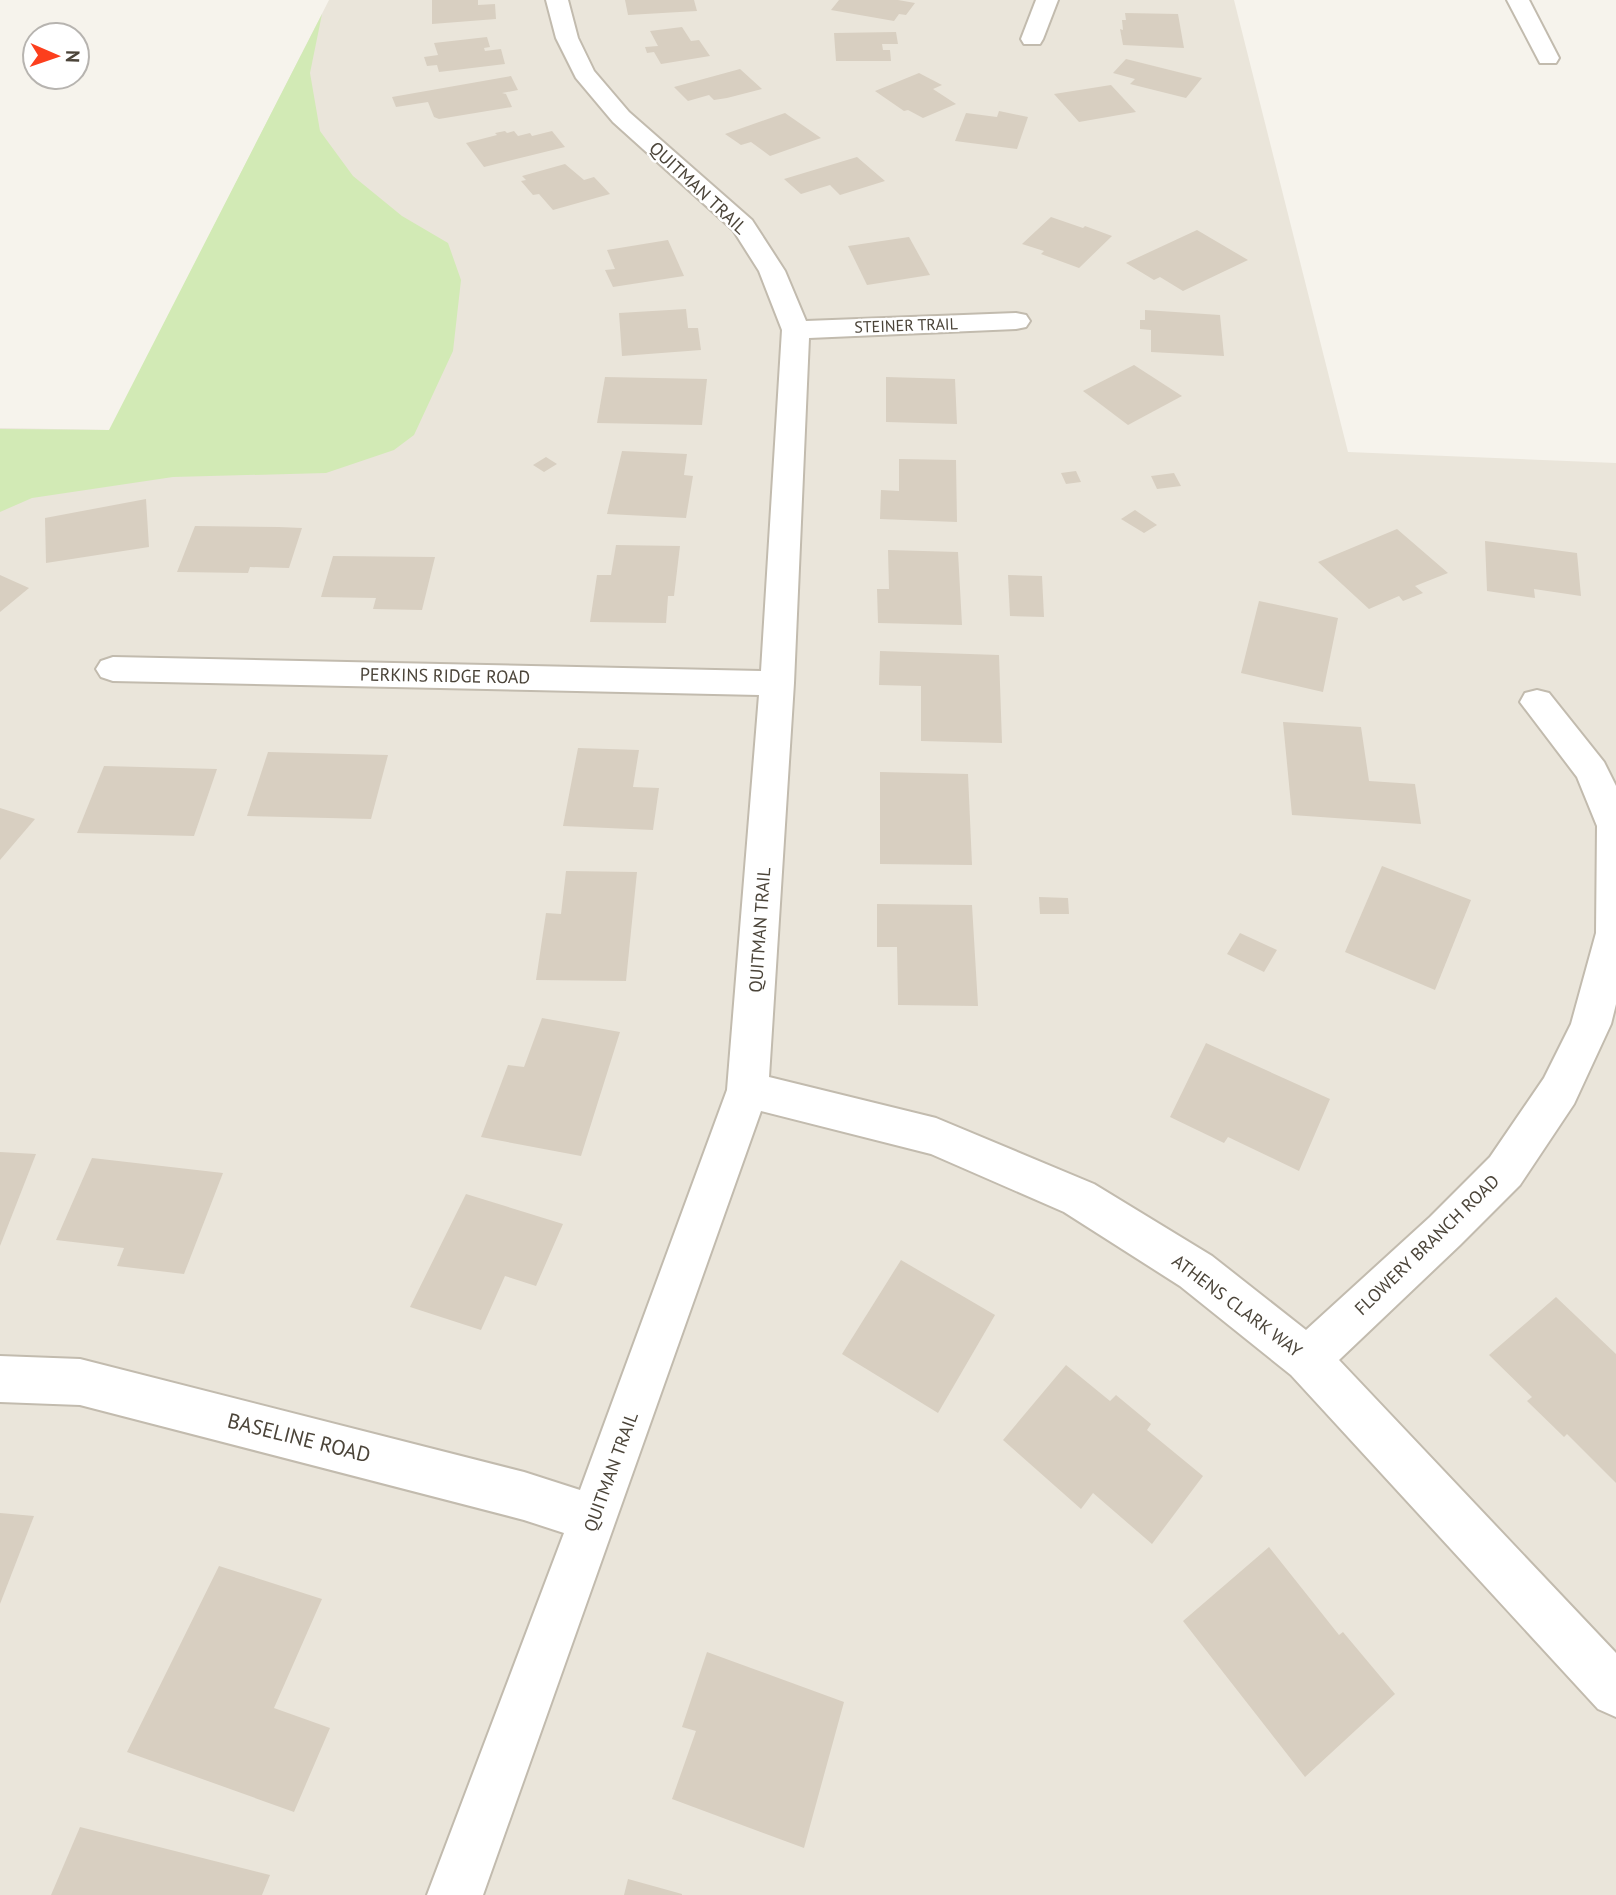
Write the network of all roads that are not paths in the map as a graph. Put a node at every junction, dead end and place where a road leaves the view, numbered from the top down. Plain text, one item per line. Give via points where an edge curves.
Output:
1 (558, 0) edge
2 (1047, 0) edge
3 (1518, 0) edge
4 (1032, 38) dead end
5 (1548, 58) dead end
6 (1016, 321) dead end
7 (796, 330) junction
8 (113, 668) dead end
9 (777, 683) junction
10 (1537, 702) dead end
11 (748, 1090) junction
12 (1307, 1359) junction
13 (0, 1379) edge
14 (594, 1520) junction
15 (1616, 1691) edge
16 (455, 1895) edge

1 - 7 street, QUITMAN TRAIL via 567,38 584,73 621,117 743,225 772,271
2 - 4 street
3 - 5 street
6 - 7 street, STEINER TRAIL
7 - 9 street, QUITMAN TRAIL
8 - 9 street, PERKINS RIDGE ROAD
9 - 11 street, QUITMAN TRAIL
10 - 12 street, FLOWERY BRANCH ROAD via 1592,771 1615,826 1615,933 1591,1024 1559,1091 1505,1171
11 - 12 street, ATHENS CLARK WAY via 936,1137 1079,1198 1196,1271
11 - 14 street, QUITMAN TRAIL
12 - 15 street, ATHENS CLARK WAY
13 - 14 street, BASELINE ROAD via 80,1382 524,1496
14 - 16 street, QUITMAN TRAIL

